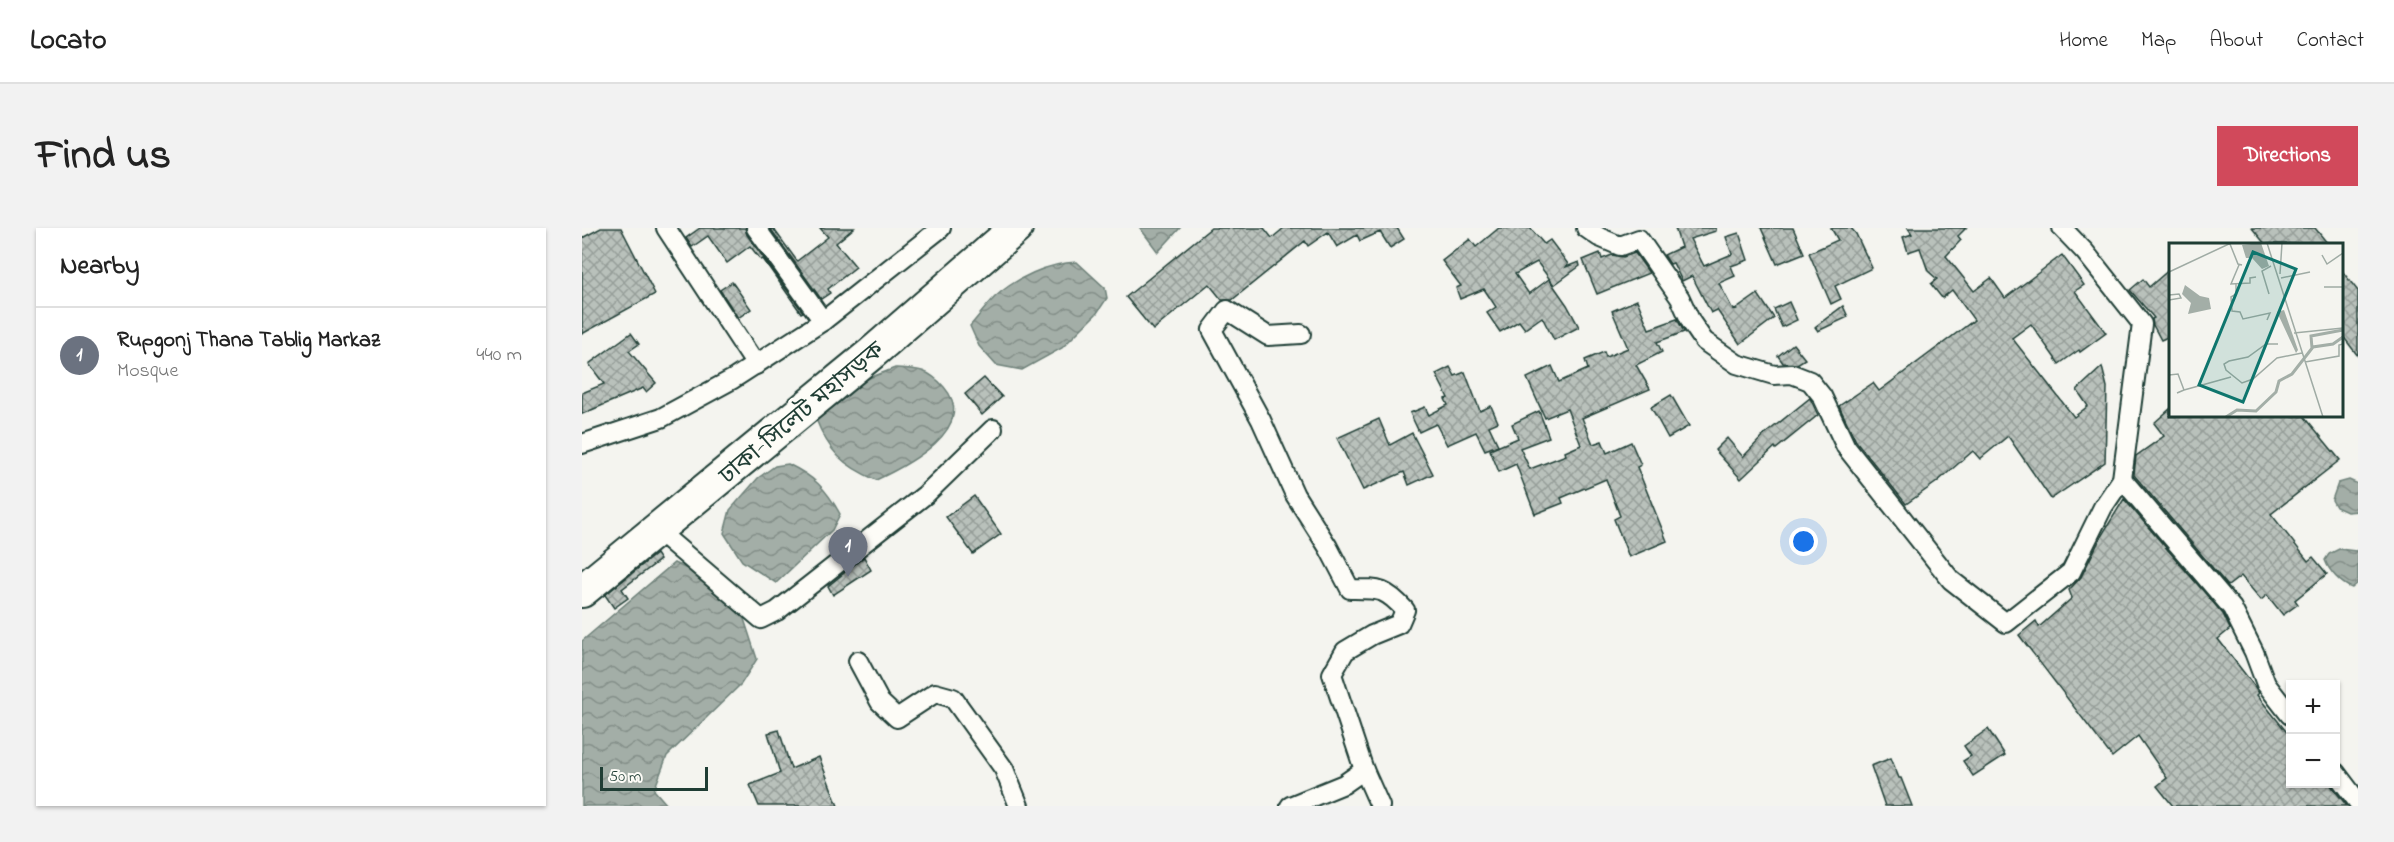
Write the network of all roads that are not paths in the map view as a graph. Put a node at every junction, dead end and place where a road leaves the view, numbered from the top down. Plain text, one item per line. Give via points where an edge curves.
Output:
1 (666, 228) edge
2 (756, 228) edge
3 (941, 228) edge
4 (1016, 228) edge
5 (1586, 228) edge
6 (2062, 228) edge
7 (823, 321) junction
8 (1300, 334) dead end
9 (756, 365) junction
10 (993, 429) dead end
11 (582, 444) edge
12 (2122, 479) junction
13 (657, 531) junction
14 (582, 591) edge
15 (858, 661) dead end
16 (2286, 710) edge
17 (1364, 770) junction
18 (2340, 777) edge
19 (2358, 802) edge
20 (1019, 806) edge
21 (1290, 806) edge
22 (1380, 806) edge

1 - 9 street
2 - 7 street
3 - 7 street
4 - 13 highway, ঢাকা-সিলেট মহাসড়ক
5 - 12 street via 1620,246 1639,239 1704,340 1737,364 1810,381 1822,396 1846,447 1951,580 2006,623 2071,572 2103,507
6 - 12 street via 2142,324
7 - 9 street
8 - 17 street via 1268,336 1227,310 1212,330 1261,420 1294,495 1350,589 1373,589 1391,595 1405,610 1399,624 1345,651 1332,674
9 - 11 street via 661,418
10 - 13 street via 925,495 777,611 761,619
12 - 16 street via 2232,608 2266,684
13 - 14 highway, ঢাকা-সিলেট মহাসড়ক
15 - 20 street via 880,702 897,718 935,693 953,698 1004,769
17 - 21 street via 1344,784
17 - 22 street
18 - 19 street

